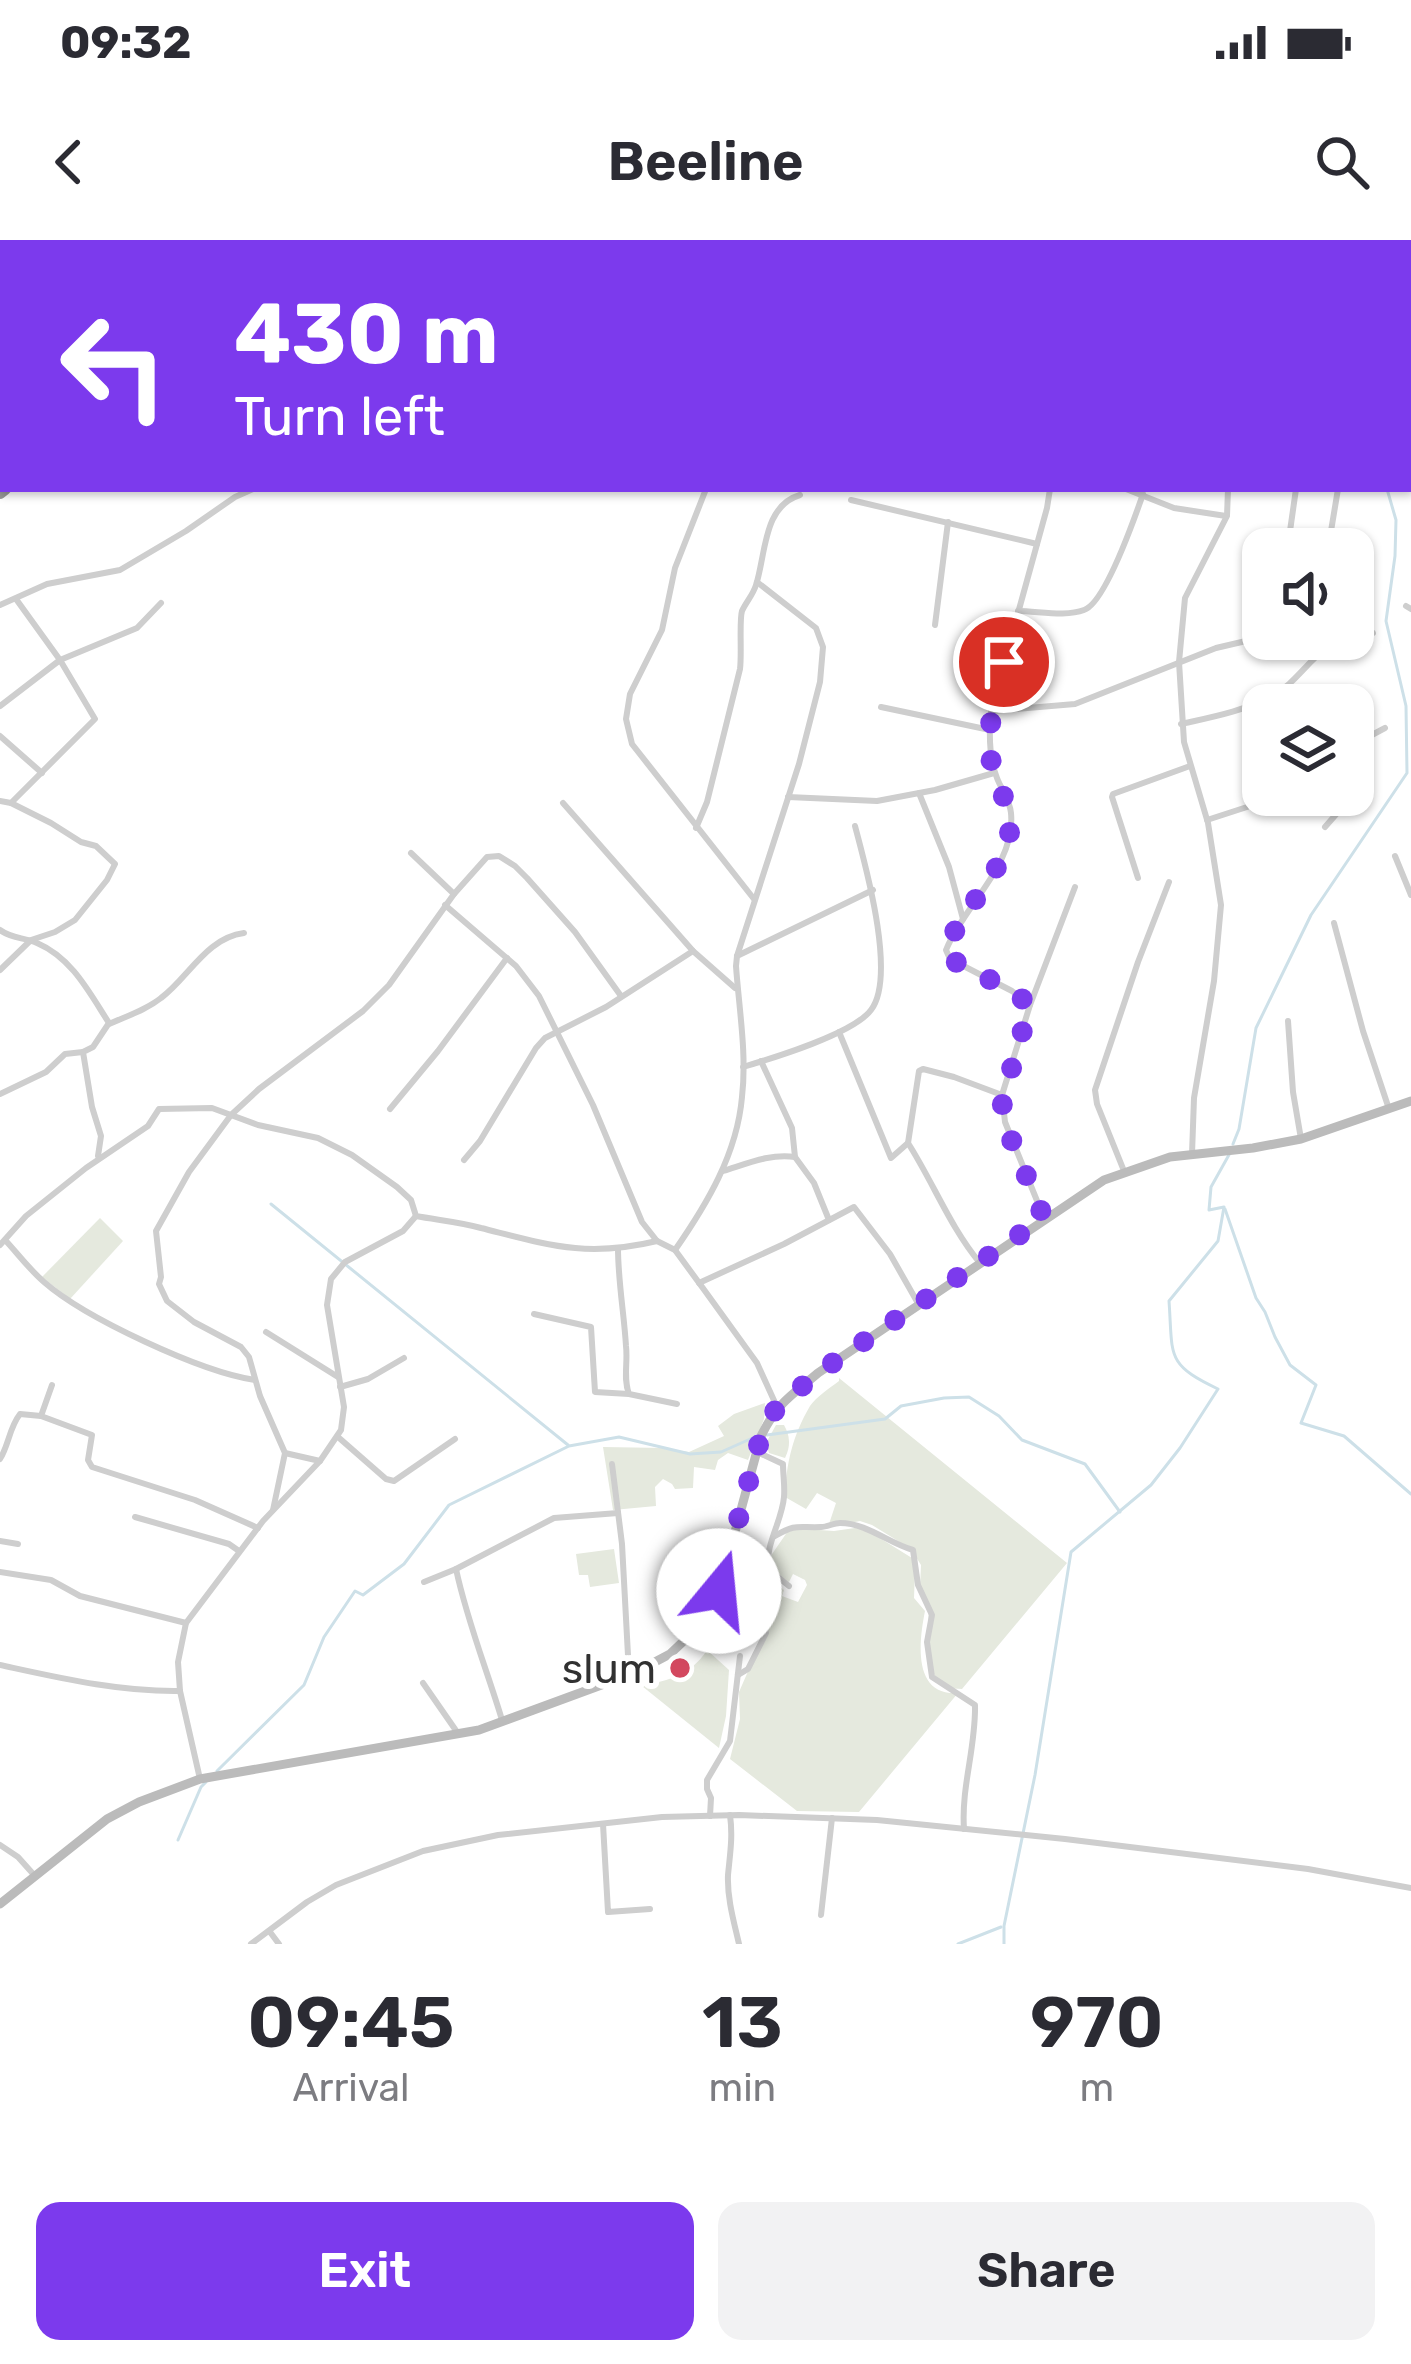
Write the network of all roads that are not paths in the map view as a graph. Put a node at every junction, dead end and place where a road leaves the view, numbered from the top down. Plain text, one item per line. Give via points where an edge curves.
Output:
1 (245, 492) edge
2 (705, 492) edge
3 (1049, 492) edge
4 (1136, 492) edge
5 (1228, 492) edge
6 (1296, 492) edge
7 (1338, 492) edge
8 (1143, 494) junction
9 (800, 495) dead end
10 (851, 500) dead end
11 (1227, 516) junction
12 (948, 522) junction
13 (1290, 528) edge
14 (1332, 528) edge
15 (1037, 544) junction
16 (757, 582) junction
17 (16, 599) junction
18 (160, 603) dead end
19 (0, 605) edge
20 (1018, 611) junction
21 (935, 625) dead end
22 (1242, 642) edge
23 (1313, 660) edge
24 (60, 661) junction
25 (1179, 662) junction
26 (0, 706) edge
27 (881, 707) dead end
28 (992, 711) junction
29 (1181, 724) junction
30 (1385, 728) dead end
31 (990, 730) junction
32 (1374, 734) edge
33 (0, 736) edge
34 (1190, 766) junction
35 (41, 773) junction
36 (994, 773) junction
37 (919, 793) junction
38 (788, 796) junction
39 (0, 801) edge
40 (11, 803) junction
41 (563, 803) dead end
42 (1242, 809) edge
43 (1335, 816) edge
44 (1207, 820) junction
45 (855, 826) dead end
46 (696, 827) junction
47 (1325, 827) dead end
48 (411, 854) dead end
49 (1395, 856) dead end
50 (1138, 878) dead end
51 (1169, 882) dead end
52 (1075, 887) dead end
53 (873, 890) junction
54 (454, 894) junction
55 (1411, 895) edge
56 (754, 899) junction
57 (445, 905) junction
58 (963, 919) junction
59 (1334, 923) dead end
60 (0, 930) edge
61 (244, 933) dead end
62 (31, 940) junction
63 (693, 951) junction
64 (737, 956) junction
65 (507, 958) junction
66 (0, 970) edge
67 (738, 991) junction
68 (621, 997) junction
69 (1030, 1005) junction
70 (1288, 1021) dead end
71 (109, 1024) junction
72 (556, 1031) junction
73 (839, 1032) junction
74 (83, 1052) junction
75 (761, 1061) junction
76 (743, 1067) junction
77 (0, 1094) edge
78 (1002, 1095) junction
79 (1411, 1102) edge
80 (390, 1109) dead end
81 (1389, 1109) junction
82 (231, 1115) junction
83 (100, 1136) junction
84 (1301, 1138) junction
85 (908, 1143) junction
86 (120, 1145) junction
87 (1192, 1154) junction
88 (795, 1157) junction
89 (464, 1160) dead end
90 (95, 1161) junction
91 (1124, 1171) junction
92 (721, 1172) junction
93 (416, 1216) junction
94 (1044, 1218) junction
95 (829, 1220) junction
96 (657, 1240) junction
97 (3, 1242) edge
98 (619, 1248) junction
99 (675, 1250) junction
100 (980, 1263) junction
101 (700, 1283) junction
102 (919, 1305) junction
103 (534, 1314) dead end
104 (266, 1332) dead end
105 (404, 1358) dead end
106 (338, 1376) junction
107 (255, 1380) junction
108 (52, 1385) dead end
109 (340, 1387) junction
110 (628, 1394) junction
111 (677, 1404) dead end
112 (777, 1407) junction
113 (41, 1416) junction
114 (338, 1437) junction
115 (455, 1439) dead end
116 (285, 1453) junction
117 (757, 1453) junction
118 (0, 1459) edge
119 (320, 1461) junction
120 (611, 1464) dead end
121 (273, 1510) junction
122 (618, 1513) junction
123 (135, 1516) dead end
124 (258, 1528) junction
125 (775, 1535) junction
126 (0, 1541) edge
127 (19, 1544) dead end
128 (240, 1552) junction
129 (456, 1569) junction
130 (767, 1569) junction
131 (0, 1572) edge
132 (424, 1582) dead end
133 (789, 1586) dead end
134 (186, 1623) junction
135 (740, 1656) dead end
136 (0, 1665) edge
137 (629, 1674) junction
138 (738, 1675) junction
139 (423, 1683) dead end
140 (180, 1691) junction
141 (502, 1722) junction
142 (457, 1732) junction
143 (200, 1779) junction
144 (730, 1815) junction
145 (710, 1816) junction
146 (832, 1818) junction
147 (603, 1824) junction
148 (964, 1828) junction
149 (0, 1845) edge
150 (35, 1876) junction
151 (1411, 1888) edge
152 (0, 1904) edge
153 (650, 1910) dead end
154 (821, 1916) dead end
155 (270, 1932) junction
156 (251, 1944) edge
157 (279, 1944) edge
158 (739, 1944) edge

1 - 17 street via 120,570 47,584
2 - 46 street via 626,719 632,744
3 - 15 street
4 - 8 street
5 - 11 street
6 - 13 street
7 - 14 street
8 - 11 street
8 - 20 street via 1091,607
9 - 16 street via 778,509
10 - 12 street
11 - 25 street via 1186,598
12 - 15 street
12 - 21 street
15 - 20 street
16 - 38 street via 816,628 823,647
16 - 46 street via 740,615 740,669
17 - 19 street
17 - 24 street
18 - 24 street via 137,628
20 - 28 street
22 - 25 street
23 - 29 street via 1274,695
24 - 26 street
24 - 35 street via 95,719
25 - 28 street via 1076,704
25 - 29 street
27 - 31 street
28 - 31 street
29 - 34 street
30 - 32 street
31 - 36 street
33 - 35 street
34 - 44 street
34 - 50 street via 1112,797
35 - 40 street
36 - 37 street
36 - 58 street via 1012,815 1009,838
37 - 38 street via 877,801
37 - 58 street
38 - 56 street
39 - 40 street
40 - 62 street via 116,864 74,920
41 - 63 street
42 - 44 street
43 - 47 street
44 - 87 street via 1221,905
45 - 53 street
46 - 56 street
48 - 54 street
49 - 55 street
51 - 91 street via 1095,1090
52 - 69 street
53 - 64 street
53 - 73 street via 876,1001
54 - 57 street
54 - 68 street via 478,865 499,856 575,932
56 - 64 street
57 - 65 street
57 - 82 street via 363,1011
58 - 69 street via 946,950 950,959
59 - 81 street
60 - 62 street
61 - 71 street via 203,955 147,1008
62 - 66 street
62 - 71 street via 70,965
63 - 67 street
63 - 68 street
64 - 67 street
65 - 72 street
65 - 80 street
67 - 76 street
68 - 72 street
69 - 78 street
70 - 84 street
71 - 74 street
72 - 89 street via 536,1048
72 - 96 street
73 - 75 street
73 - 85 street via 891,1158
74 - 77 street via 65,1054
74 - 83 street
75 - 76 street
75 - 88 street via 792,1129
76 - 92 street via 740,1116
78 - 85 street via 919,1071
78 - 94 street via 1004,1122
79 - 81 main road
81 - 84 main road
82 - 86 street via 203,1106 159,1109
82 - 93 street via 352,1155 398,1187
82 - 107 street via 157,1228 159,1284 178,1310 241,1347
83 - 86 street
83 - 90 street
84 - 87 main road
85 - 100 street
86 - 90 street
87 - 91 main road
88 - 92 street
88 - 95 street
90 - 97 street
91 - 94 main road
92 - 99 street
93 - 98 street via 549,1246
93 - 106 street via 331,1279
94 - 100 main road
95 - 101 street
95 - 102 street via 856,1209
96 - 98 street
96 - 99 street
97 - 107 street via 68,1301 196,1363
98 - 110 street
99 - 101 street
100 - 102 main road
101 - 112 street via 757,1363
102 - 112 main road
103 - 110 street via 591,1327 596,1392
104 - 106 street
105 - 109 street
106 - 109 street
107 - 116 street
108 - 113 street
109 - 114 street
110 - 111 street
112 - 117 main road
113 - 118 street via 20,1414
113 - 124 street via 92,1435 92,1467
114 - 115 street via 394,1480
114 - 119 street
116 - 119 street
116 - 121 street
117 - 125 street via 783,1464
117 - 137 main road via 709,1609 670,1654
119 - 121 street
120 - 122 street
121 - 124 street
122 - 129 street via 554,1518
122 - 137 street
123 - 128 street
124 - 128 street
125 - 130 street
125 - 148 street via 795,1524 842,1523 913,1550 932,1615 932,1677 975,1705
126 - 127 street
128 - 134 street
129 - 132 street
129 - 141 street
130 - 133 street
130 - 138 street via 758,1582 766,1633
131 - 134 street
134 - 140 street
135 - 138 street
136 - 140 street via 93,1685
137 - 141 main road
138 - 145 street via 730,1741 707,1780
139 - 142 street
140 - 143 street
141 - 142 main road
142 - 143 main road
143 - 150 main road via 107,1819
144 - 145 street
144 - 146 street
144 - 158 street via 729,1892
145 - 147 street
146 - 148 street
146 - 154 street
147 - 153 street via 608,1912
147 - 155 street via 423,1851 336,1886
148 - 151 street
149 - 150 street
150 - 152 main road
155 - 156 street
155 - 157 street

